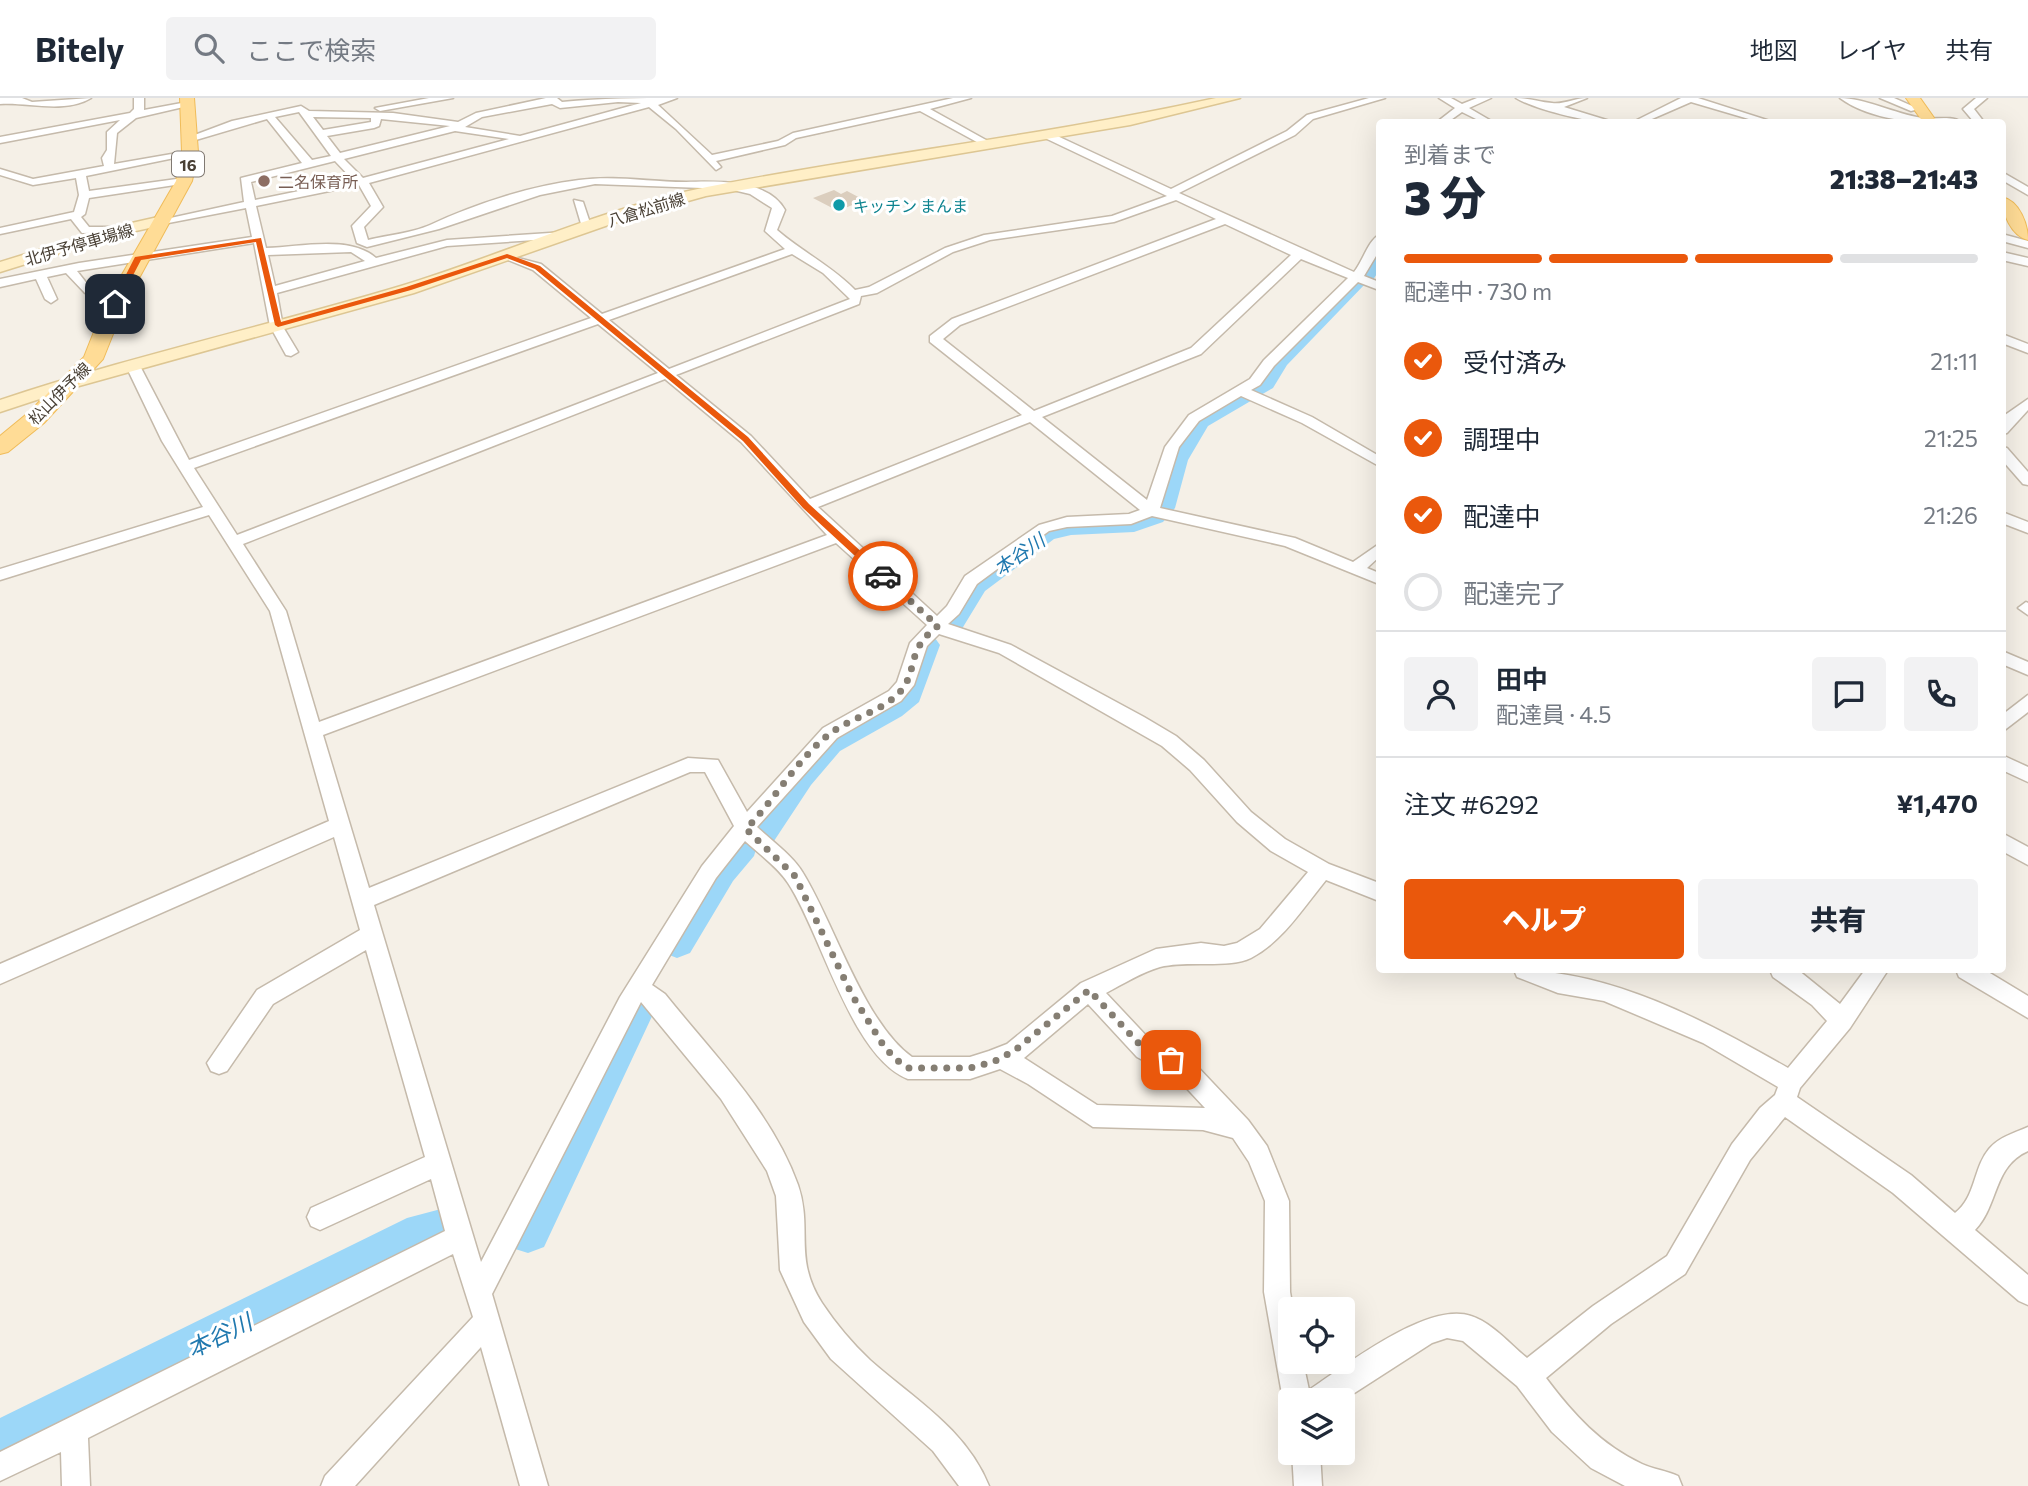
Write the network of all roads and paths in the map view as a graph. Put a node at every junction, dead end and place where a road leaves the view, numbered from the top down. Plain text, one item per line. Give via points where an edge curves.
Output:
1 (86, 98) edge
2 (139, 98) edge
3 (448, 98) edge
4 (672, 98) edge
5 (966, 98) edge
6 (1234, 98) edge
7 (1380, 98) edge
8 (1444, 98) edge
9 (1486, 98) edge
10 (1521, 98) edge
11 (1582, 98) edge
12 (1690, 98) edge
13 (1845, 98) edge
14 (1885, 98) edge
15 (1982, 98) edge
16 (0, 101) edge
17 (555, 101) edge
18 (187, 102) edge
19 (921, 103) edge
20 (651, 105) junction
21 (1462, 107) junction
22 (1552, 108) junction
23 (306, 114) junction
24 (352, 114) junction
25 (1924, 115) edge
26 (377, 116) junction
27 (128, 117) junction
28 (270, 117) junction
29 (1446, 119) edge
30 (1483, 119) edge
31 (1596, 119) edge
32 (1644, 119) edge
33 (1758, 119) edge
34 (1942, 119) edge
35 (1976, 119) edge
36 (579, 124) junction
37 (456, 126) junction
38 (319, 134) junction
39 (1049, 136) junction
40 (524, 138) junction
41 (0, 139) edge
42 (990, 145) junction
43 (189, 146) junction
44 (337, 156) junction
45 (709, 159) junction
46 (309, 164) junction
47 (109, 167) junction
48 (0, 172) edge
49 (80, 173) junction
50 (2006, 178) edge
51 (184, 181) junction
52 (360, 182) junction
53 (733, 186) junction
54 (2028, 192) edge
55 (84, 195) junction
56 (1175, 195) junction
57 (578, 202) dead end
58 (251, 204) junction
59 (2006, 207) edge
60 (74, 216) junction
61 (1227, 219) junction
62 (159, 222) junction
63 (588, 227) junction
64 (119, 230) junction
65 (0, 231) edge
66 (2028, 234) edge
67 (565, 235) junction
68 (2006, 238) edge
69 (1376, 245) edge
70 (2028, 245) edge
71 (260, 246) junction
72 (61, 248) junction
73 (364, 248) junction
74 (793, 250) junction
75 (1299, 254) junction
76 (507, 256) junction
77 (2006, 257) edge
78 (138, 259) junction
79 (374, 262) junction
80 (2028, 262) edge
81 (0, 267) edge
82 (74, 268) junction
83 (40, 275) junction
84 (1355, 278) junction
85 (0, 283) edge
86 (126, 283) junction
87 (1376, 285) edge
88 (269, 291) junction
89 (853, 294) junction
90 (51, 299) dead end
91 (601, 319) junction
92 (277, 325) junction
93 (2006, 340) edge
94 (2028, 349) edge
95 (291, 352) dead end
96 (133, 366) junction
97 (666, 374) junction
98 (72, 382) junction
99 (1242, 391) junction
100 (2028, 403) edge
101 (0, 406) edge
102 (1031, 417) junction
103 (2006, 424) edge
104 (0, 447) edge
105 (2006, 456) edge
106 (1376, 460) edge
107 (187, 466) junction
108 (2006, 478) edge
109 (2028, 483) edge
110 (806, 506) junction
111 (212, 509) junction
112 (1151, 511) junction
113 (2006, 519) edge
114 (2028, 528) edge
115 (839, 536) junction
116 (234, 542) junction
117 (1376, 552) edge
118 (1357, 568) junction
119 (0, 575) edge
120 (1376, 578) edge
121 (938, 626) junction
122 (2006, 659) edge
123 (2028, 669) edge
124 (2028, 702) edge
125 (2015, 721) edge
126 (314, 731) junction
127 (2006, 764) edge
128 (2028, 775) edge
129 (338, 826) junction
130 (746, 829) junction
131 (2006, 843) edge
132 (2028, 857) edge
133 (1322, 870) junction
134 (1376, 891) edge
135 (363, 900) junction
136 (372, 933) junction
137 (1533, 973) edge
138 (1785, 973) edge
139 (1875, 973) edge
140 (1972, 973) edge
141 (0, 974) edge
142 (638, 987) junction
143 (1089, 990) junction
144 (2028, 1008) edge
145 (1842, 1021) junction
146 (1001, 1058) junction
147 (219, 1063) dead end
148 (1788, 1092) junction
149 (1240, 1128) junction
150 (2028, 1139) edge
151 (439, 1163) junction
152 (320, 1217) dead end
153 (1955, 1229) junction
154 (460, 1237) junction
155 (2028, 1292) edge
156 (479, 1293) junction
157 (487, 1321) junction
158 (1527, 1376) junction
159 (1295, 1388) edge
160 (1338, 1388) edge
161 (74, 1430) junction
162 (1307, 1465) edge
163 (0, 1467) edge
164 (76, 1486) edge
165 (335, 1486) edge
166 (534, 1486) edge
167 (975, 1486) edge
168 (1308, 1486) edge
169 (1668, 1486) edge

1 - 16 street via 42,104
2 - 27 street via 139,110
3 - 24 street
4 - 20 street
5 - 19 street via 933,106
6 - 39 main road, 八倉松前線
7 - 56 street via 1310,117 1291,133 1178,188
8 - 21 street
9 - 21 street
10 - 22 street
11 - 22 street
12 - 32 street
12 - 33 street
13 - 25 street via 1872,114
14 - 25 street
15 - 35 street via 1968,109
17 - 20 street via 638,99
17 - 36 street
17 - 37 street via 479,116
18 - 27 street
18 - 43 main road, 松山伊予線 / 16
19 - 42 street
19 - 45 street
20 - 36 street
20 - 45 street
21 - 29 street
21 - 30 street
22 - 31 street
23 - 24 street
23 - 28 street via 301,110
23 - 38 street
24 - 26 street
25 - 34 street
26 - 37 street
26 - 38 street via 376,124 370,126
27 - 41 street
27 - 47 street via 112,132
28 - 43 street via 235,123
28 - 46 street
36 - 40 street
37 - 40 street
37 - 44 street
38 - 44 street
39 - 42 main road, 八倉松前線
39 - 56 street
40 - 52 street
42 - 53 main road, 八倉松前線
43 - 47 street
43 - 51 main road, 松山伊予線 / 16
44 - 46 street
44 - 52 street
45 - 53 street
46 - 58 street via 245,180
47 - 49 street
48 - 49 street via 26,183 64,172
49 - 55 street
50 - 54 street
51 - 55 street
51 - 62 main road, 松山伊予線 / 16
52 - 58 street
52 - 73 street via 377,207 358,226
53 - 63 main road, 八倉松前線
53 - 73 street via 583,183 537,193
53 - 74 street via 759,193 777,206 771,231
55 - 60 street via 79,214
56 - 61 street
56 - 89 street via 1148,209 1102,222 988,237 949,250 873,290
57 - 63 street
58 - 62 street
58 - 71 street
59 - 66 main road
60 - 64 street via 86,232
60 - 65 street
61 - 75 street
61 - 102 street via 956,322 935,340
62 - 64 main road, 北伊予停車場線
62 - 78 main road, 松山伊予線 / 16
63 - 67 main road, 八倉松前線
64 - 72 main road, 北伊予停車場線
67 - 76 main road, 八倉松前線
67 - 79 street via 447,243
68 - 70 street
69 - 84 street
71 - 73 street
71 - 78 street
71 - 88 street
72 - 81 main road, 北伊予停車場線
72 - 82 street
73 - 79 street
74 - 89 street
74 - 91 street
75 - 84 street
75 - 102 street via 1196,351
76 - 91 street via 537,267
76 - 92 main road, 八倉松前線
77 - 80 street
78 - 82 street
78 - 86 main road, 松山伊予線 / 16
79 - 88 street
82 - 83 street
82 - 86 street via 85,289
83 - 85 street
83 - 90 street
84 - 87 street
84 - 99 street via 1269,363 1255,383
86 - 98 main road, 松山伊予線 / 16 via 93,359
88 - 92 street
89 - 97 street via 855,301
91 - 97 street
91 - 107 street
92 - 95 street
92 - 96 main road, 八倉松前線
93 - 94 street
96 - 98 main road, 八倉松前線
96 - 107 street via 159,422
97 - 110 street via 746,439
97 - 116 street
98 - 101 main road, 八倉松前線
98 - 104 main road, 松山伊予線 / 16
99 - 106 street via 1307,420
99 - 112 street via 1202,411 1185,428 1172,447
100 - 103 street
102 - 110 street
102 - 112 street
105 - 109 street
107 - 111 street
108 - 109 street
110 - 115 street
111 - 116 street
111 - 119 street
112 - 118 street via 1289,542
112 - 121 street via 1131,519 1067,522 1032,534 971,580
113 - 114 street
115 - 121 street
115 - 126 street
116 - 126 street via 278,611
117 - 118 street
118 - 120 street
121 - 130 street via 914,652 905,685 895,696 830,733
121 - 133 street via 1005,649 1169,741 1261,832
122 - 123 street
124 - 125 street
126 - 129 street
127 - 128 street
129 - 135 street
129 - 141 street
130 - 135 street via 710,765 688,765
130 - 142 street via 709,872
130 - 146 street via 795,876 852,995 894,1058 908,1068 929,1070 970,1068
131 - 132 street
133 - 134 street
133 - 143 street via 1268,935 1242,952 1156,958
135 - 136 street
136 - 147 street via 345,955 264,998 233,1051
136 - 151 street
137 - 148 street via 1606,992 1711,1035
138 - 145 street
139 - 145 street
140 - 144 street
142 - 156 street
142 - 167 street via 657,1001 767,1143 786,1189 791,1264 799,1288 836,1347 876,1386 921,1416 964,1464
143 - 146 street
143 - 149 street via 1145,1050 1186,1071
145 - 148 street
146 - 149 street via 1093,1116 1203,1119
148 - 153 street
148 - 158 street via 1741,1152 1676,1265 1602,1315
149 - 159 street via 1258,1154 1277,1201 1277,1292
150 - 153 street via 1991,1163 1978,1207 1970,1220
151 - 152 street
151 - 154 street
153 - 155 street
154 - 156 street
154 - 161 street
156 - 157 street
157 - 165 street
157 - 166 street
158 - 160 street via 1469,1328 1447,1325 1426,1331
158 - 169 street via 1562,1422 1601,1458 1641,1479
161 - 163 street
161 - 164 street
162 - 168 street

